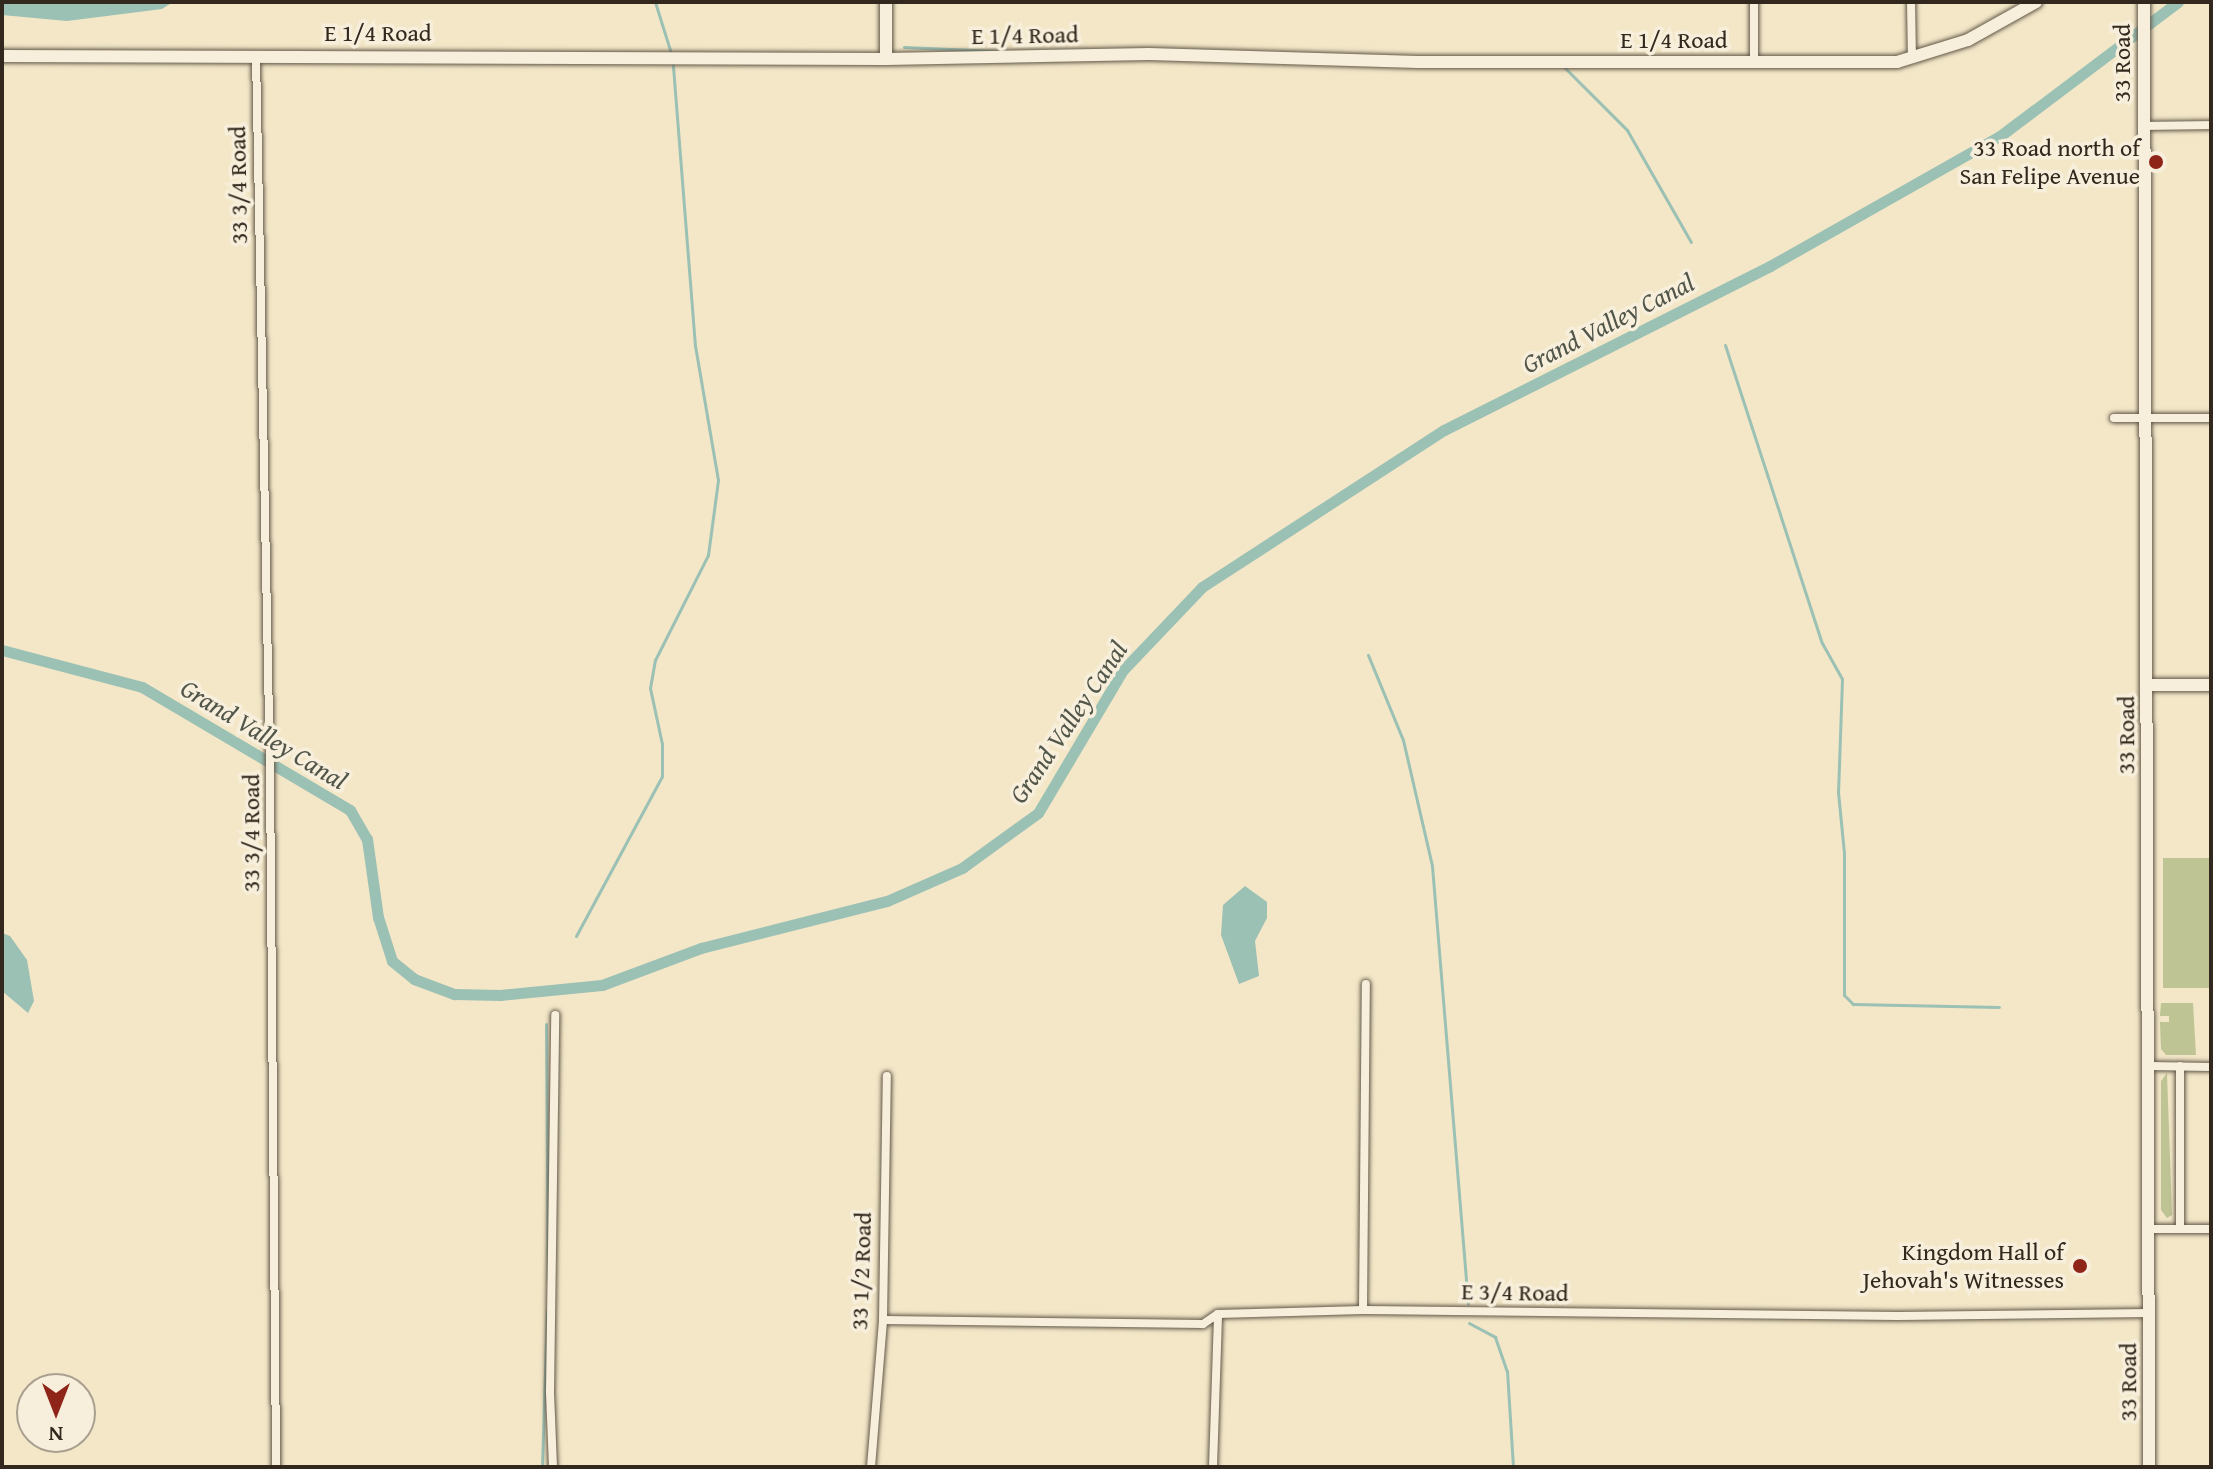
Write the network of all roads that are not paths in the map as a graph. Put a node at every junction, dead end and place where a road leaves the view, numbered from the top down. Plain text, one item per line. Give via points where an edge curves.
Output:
1 (886, 2) edge
2 (1754, 2) edge
3 (1911, 2) edge
4 (2036, 2) edge
5 (2144, 5) edge
6 (256, 54) junction
7 (2, 56) edge
8 (886, 59) junction
9 (1912, 59) junction
10 (1754, 63) junction
11 (2211, 125) edge
12 (2145, 126) junction
13 (2114, 418) dead end
14 (2145, 418) junction
15 (2211, 418) edge
16 (2148, 685) junction
17 (2211, 685) edge
18 (1366, 984) dead end
19 (555, 1015) dead end
20 (2150, 1066) junction
21 (2180, 1066) junction
22 (2211, 1067) edge
23 (887, 1076) dead end
24 (2150, 1229) junction
25 (2180, 1229) junction
26 (2211, 1229) edge
27 (1363, 1310) junction
28 (2150, 1313) junction
29 (1218, 1314) junction
30 (883, 1320) junction
31 (276, 1467) edge
32 (553, 1467) edge
33 (871, 1467) edge
34 (1213, 1467) edge
35 (2149, 1467) edge

1 - 8 street
2 - 10 street
3 - 9 street
4 - 9 street, E 1/4 Road via 1968,40
5 - 12 street, 33 Road
6 - 7 street, E 1/4 Road
6 - 8 street, E 1/4 Road
6 - 31 street, 33 3/4 Road via 270,749
8 - 10 street, E 1/4 Road via 1149,54
9 - 10 street, E 1/4 Road
11 - 12 street
12 - 14 street, 33 Road
13 - 14 street
14 - 15 street
14 - 16 street, 33 Road
16 - 17 street
16 - 20 street, 33 Road
18 - 27 street
19 - 32 street
20 - 21 street
20 - 24 street, 33 Road
21 - 22 street
21 - 25 street
23 - 30 street, 33 1/2 Road
24 - 25 street
24 - 28 street, 33 Road
25 - 26 street
27 - 28 street, E 3/4 Road
27 - 29 street, E 3/4 Road
28 - 35 street, 33 Road
29 - 30 street, E 3/4 Road via 1203,1324
29 - 34 street
30 - 33 street, 33 1/2 Road

